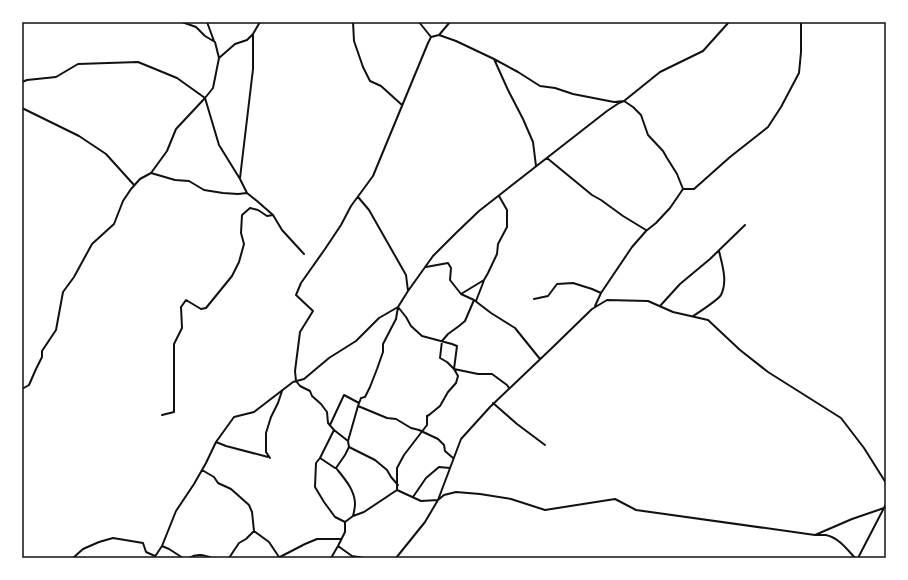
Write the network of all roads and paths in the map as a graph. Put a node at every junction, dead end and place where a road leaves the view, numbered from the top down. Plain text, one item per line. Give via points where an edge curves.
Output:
1 (182, 22) edge
2 (206, 22) edge
3 (260, 22) edge
4 (353, 22) edge
5 (419, 22) edge
6 (450, 22) edge
7 (729, 22) edge
8 (800, 22) edge
9 (253, 34) junction
10 (439, 34) junction
11 (431, 37) junction
12 (215, 42) junction
13 (219, 58) junction
14 (494, 59) junction
15 (22, 82) edge
16 (204, 98) junction
17 (624, 101) junction
18 (402, 104) junction
19 (22, 108) edge
20 (547, 158) junction
21 (536, 166) junction
22 (151, 173) junction
23 (240, 179) junction
24 (134, 186) junction
25 (683, 189) junction
26 (247, 193) junction
27 (499, 196) junction
28 (358, 197) junction
29 (273, 215) junction
30 (745, 225) dead end
31 (646, 231) junction
32 (719, 251) junction
33 (304, 254) dead end
34 (426, 267) junction
35 (484, 280) junction
36 (408, 291) junction
37 (601, 293) junction
38 (460, 294) junction
39 (534, 299) dead end
40 (475, 301) junction
41 (660, 306) junction
42 (595, 307) junction
43 (398, 308) junction
44 (694, 316) junction
45 (442, 341) junction
46 (540, 359) junction
47 (454, 369) junction
48 (296, 381) junction
49 (509, 388) junction
50 (22, 389) edge
51 (282, 390) junction
52 (493, 403) junction
53 (358, 405) junction
54 (162, 415) dead end
55 (330, 425) junction
56 (334, 430) junction
57 (422, 431) junction
58 (348, 441) junction
59 (216, 442) junction
60 (545, 445) dead end
61 (349, 447) junction
62 (320, 458) junction
63 (454, 458) junction
64 (336, 468) junction
65 (450, 468) junction
66 (202, 470) junction
67 (886, 483) edge
68 (398, 485) junction
69 (397, 490) junction
70 (414, 497) junction
71 (438, 500) junction
72 (886, 504) edge
73 (884, 508) junction
74 (353, 516) junction
75 (345, 522) junction
76 (254, 531) junction
77 (815, 535) junction
78 (342, 539) junction
79 (162, 546) junction
80 (338, 546) junction
81 (155, 557) edge
82 (73, 558) edge
83 (183, 558) edge
84 (189, 558) edge
85 (212, 558) edge
86 (228, 558) edge
87 (278, 558) edge
88 (331, 558) edge
89 (364, 558) edge
90 (396, 558) edge
91 (855, 558) edge
92 (858, 558) edge

1 - 12 street via 196,27
2 - 12 street
3 - 9 street
4 - 18 street via 354,41 370,81 381,86
5 - 11 street
6 - 10 street
7 - 17 street via 703,52 660,72
8 - 25 street via 799,73 768,127 694,189
9 - 13 street via 247,40 235,44
9 - 23 street via 253,69
10 - 11 street
10 - 14 street
11 - 18 street
12 - 13 street
13 - 16 street via 213,88
14 - 17 street via 540,86 614,102
14 - 21 street via 533,142
15 - 16 street via 56,77 78,64 138,62 177,78
16 - 22 street via 176,129 167,151
16 - 23 street via 220,145
17 - 20 street
17 - 25 street via 640,115 648,135 665,154
18 - 28 street via 373,176
19 - 24 street via 79,136 106,154
20 - 21 street
20 - 31 street via 592,195
21 - 27 street
22 - 24 street
22 - 26 street via 189,181 204,190
23 - 26 street
24 - 50 street via 123,201 114,224 92,244 63,292 56,330 42,351 42,357 29,385
25 - 31 street via 656,224
26 - 29 street
27 - 34 street via 456,233 433,256
27 - 35 street via 507,210 507,228
28 - 36 street via 369,210 406,275
28 - 48 street via 301,283 296,295 313,311 300,332
29 - 33 street via 282,230
29 - 54 street via 267,216 250,208 242,215 241,233 244,244 232,276 206,308 201,309 186,300 181,307 182,328 174,344 174,412
30 - 32 street
31 - 37 street
32 - 41 street via 680,284
32 - 44 street via 725,277 721,295
34 - 36 street
34 - 38 street via 448,263 450,280
35 - 38 street
35 - 40 street
36 - 43 street
37 - 39 street via 573,283 557,284 548,296
37 - 42 street
38 - 40 street
40 - 45 street via 465,321
40 - 46 street via 515,328
41 - 42 street via 648,301 607,300
41 - 44 street via 673,312
42 - 46 street
43 - 45 street via 422,336
43 - 48 street via 379,318 356,341 329,358 304,379
43 - 53 street via 396,319 383,344 383,352 372,382
44 - 67 street via 708,320 768,372 841,418
45 - 47 street via 440,358
45 - 47 street via 457,346
46 - 49 street
47 - 49 street via 492,374
47 - 57 street via 458,376 456,383 440,406 427,416 427,425
48 - 51 street
48 - 55 street via 310,391 321,404 327,412
49 - 52 street
51 - 59 street via 254,412 234,417
51 - 59 street via 266,433 266,452 270,458
52 - 60 street
52 - 63 street via 461,439
53 - 55 street via 344,395
53 - 57 street
53 - 58 street
55 - 56 street
56 - 58 street
56 - 62 street
57 - 63 street via 438,439 444,445 445,451
57 - 68 street via 397,468
58 - 61 street
59 - 66 street
61 - 64 street
61 - 68 street via 375,460 387,470
62 - 64 street
62 - 75 street via 316,463 315,487 335,516
63 - 65 street
64 - 74 street via 354,496
65 - 70 street via 439,467 426,478
65 - 71 street
66 - 76 street via 214,477 218,483 231,489 249,505
66 - 79 street via 176,510
68 - 69 street
69 - 70 street
69 - 74 street via 364,512
70 - 71 street via 421,501
71 - 77 street via 444,495 456,492 480,494 545,510 614,499 636,510
71 - 90 street via 425,522
72 - 73 street
73 - 77 street
73 - 92 street
74 - 75 street
75 - 78 street
76 - 86 street via 239,543
76 - 87 street via 269,542
77 - 91 street via 838,540
78 - 80 street
78 - 87 street via 317,539
79 - 81 street
79 - 83 street
80 - 88 street
80 - 89 street via 352,556
81 - 82 street via 146,552 142,543 113,538 83,549
84 - 85 street via 198,554

